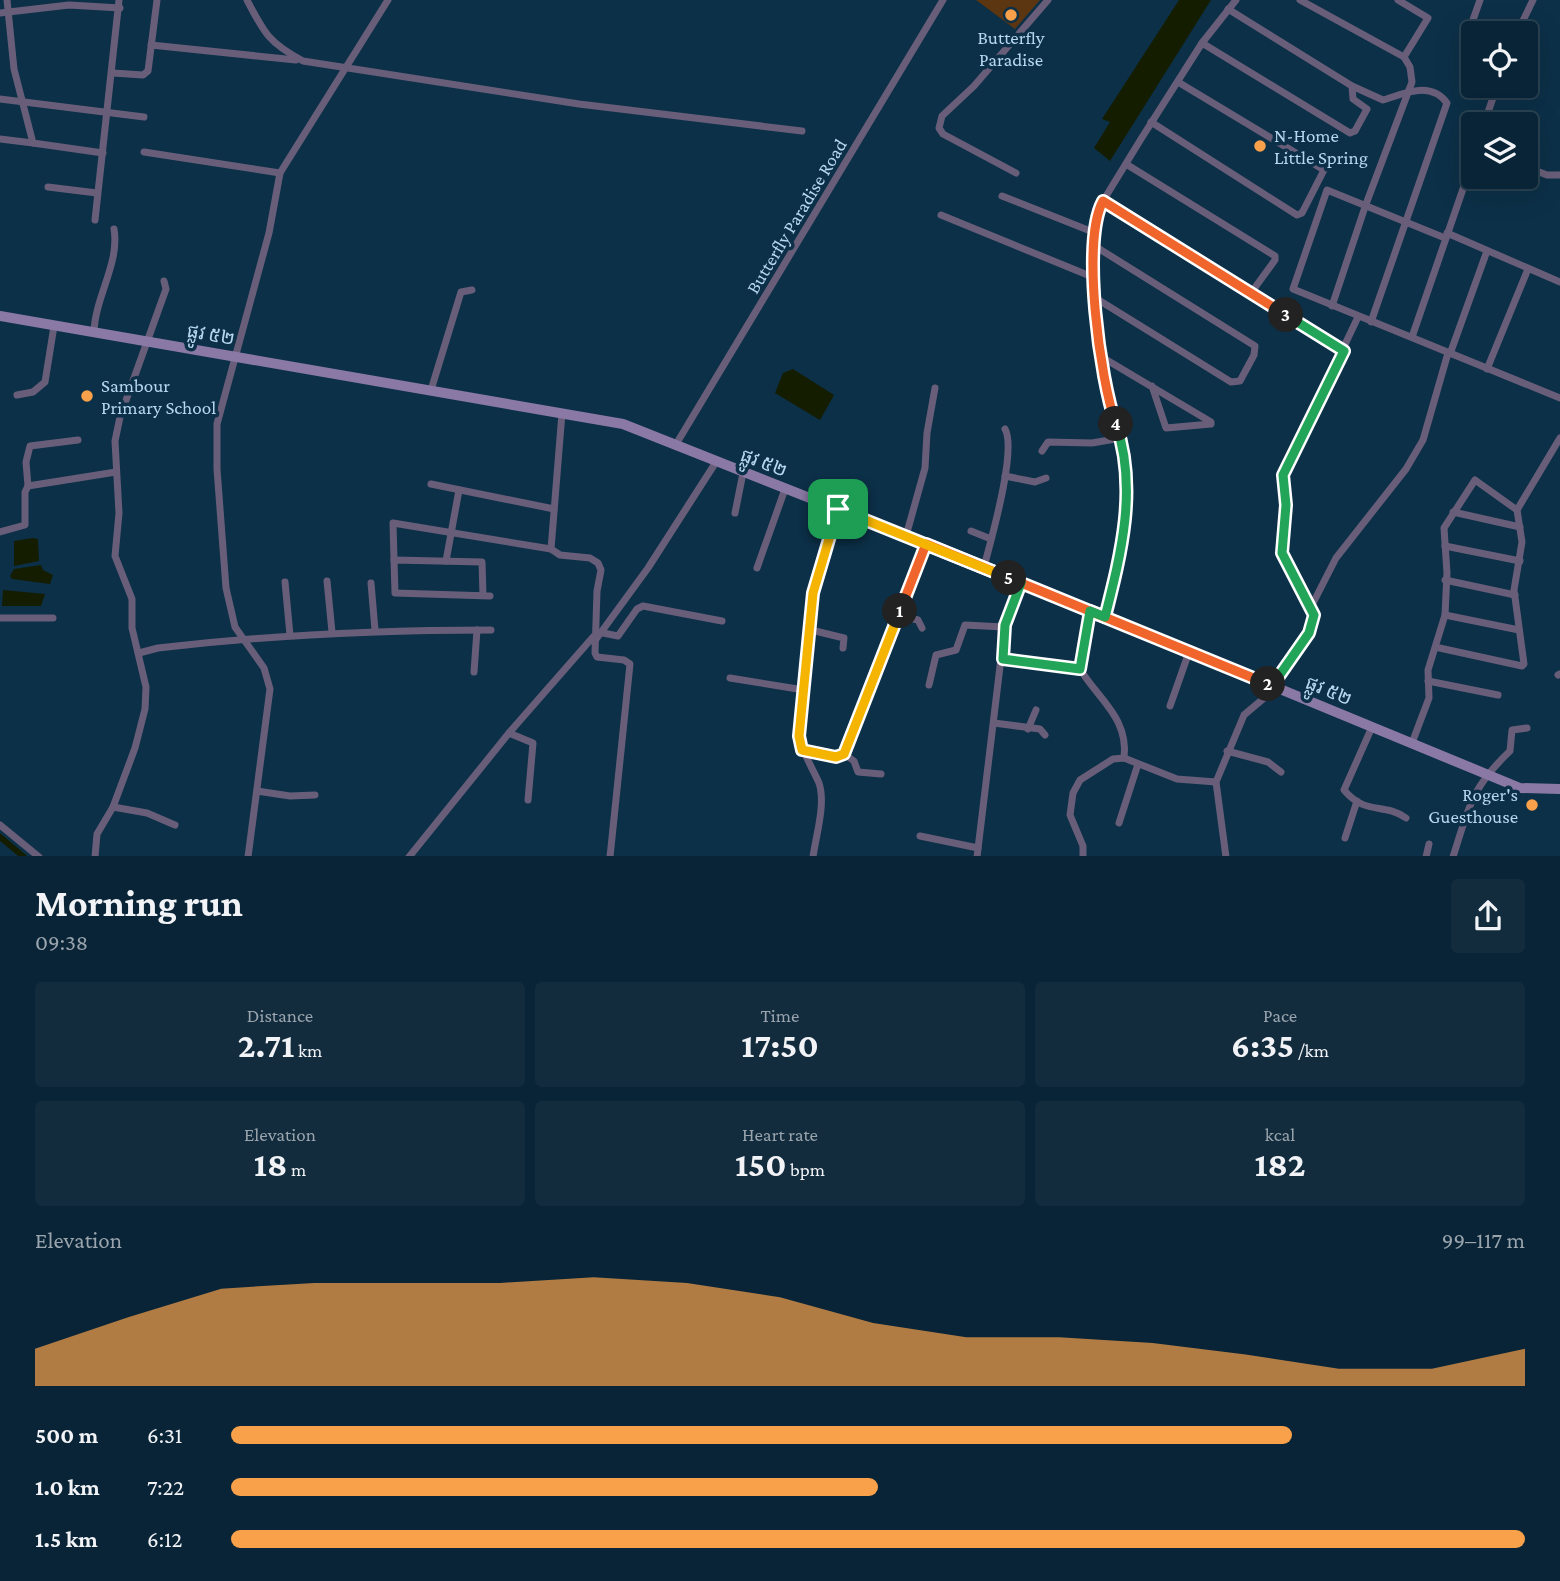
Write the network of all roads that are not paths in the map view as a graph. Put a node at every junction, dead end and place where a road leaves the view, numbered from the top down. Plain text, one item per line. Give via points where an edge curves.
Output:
1 (7, 0) edge
2 (157, 0) edge
3 (247, 0) edge
4 (388, 0) edge
5 (943, 0) edge
6 (1048, 0) edge
7 (1236, 0) edge
8 (1300, 0) edge
9 (1398, 0) edge
10 (1480, 0) edge
11 (1532, 0) edge
12 (69, 2) edge
13 (29, 4) edge
14 (120, 4) edge
15 (1228, 9) junction
16 (4, 13) edge
17 (1472, 21) edge
18 (1522, 21) edge
19 (1202, 43) junction
20 (151, 45) junction
21 (1404, 57) junction
22 (303, 61) junction
23 (346, 69) junction
24 (113, 73) junction
25 (1178, 82) junction
26 (1352, 86) junction
27 (1409, 90) junction
28 (0, 99) edge
29 (22, 101) junction
30 (107, 113) junction
31 (144, 117) dead end
32 (1151, 122) junction
33 (802, 131) dead end
34 (0, 139) edge
35 (33, 143) junction
36 (144, 152) dead end
37 (103, 153) junction
38 (1126, 164) junction
39 (1538, 172) edge
40 (280, 173) junction
41 (1016, 173) dead end
42 (1560, 175) edge
43 (48, 187) dead end
44 (1463, 189) edge
45 (97, 193) junction
46 (1002, 196) dead end
47 (1103, 201) junction
48 (1366, 204) junction
49 (941, 215) dead end
50 (95, 220) dead end
51 (1406, 221) junction
52 (114, 229) dead end
53 (1093, 232) junction
54 (1446, 235) junction
55 (1093, 245) junction
56 (1487, 251) junction
57 (1528, 269) junction
58 (1095, 278) junction
59 (164, 281) dead end
60 (1560, 282) edge
61 (472, 290) dead end
62 (1251, 293) junction
63 (1097, 299) junction
64 (1332, 306) junction
65 (0, 316) edge
66 (1358, 317) junction
67 (1371, 322) junction
68 (54, 326) junction
69 (94, 332) junction
70 (1412, 337) junction
71 (148, 340) junction
72 (1344, 351) junction
73 (1449, 353) junction
74 (237, 356) junction
75 (1100, 356) junction
76 (1487, 369) junction
77 (1152, 386) junction
78 (935, 388) dead end
79 (431, 390) junction
80 (17, 395) dead end
81 (1560, 398) edge
82 (562, 413) junction
83 (1005, 429) dead end
84 (1121, 438) junction
85 (1560, 438) edge
86 (78, 440) dead end
87 (675, 446) junction
88 (1042, 451) dead end
89 (716, 462) junction
90 (117, 472) junction
91 (743, 473) junction
92 (1005, 476) junction
93 (1046, 478) dead end
94 (431, 484) dead end
95 (28, 486) junction
96 (459, 489) junction
97 (785, 489) junction
98 (554, 509) junction
99 (838, 509) junction
100 (1517, 510) junction
101 (1452, 512) junction
102 (735, 513) dead end
103 (1520, 527) junction
104 (971, 531) dead end
105 (0, 532) edge
106 (452, 532) junction
107 (906, 536) junction
108 (991, 539) junction
109 (926, 544) junction
110 (1445, 546) junction
111 (551, 549) junction
112 (394, 560) junction
113 (446, 561) junction
114 (1520, 561) junction
115 (984, 567) junction
116 (757, 568) dead end
117 (1445, 580) junction
118 (327, 581) dead end
119 (285, 582) dead end
120 (371, 583) dead end
121 (1021, 583) junction
122 (1515, 595) junction
123 (1310, 609) junction
124 (1090, 611) junction
125 (898, 615) junction
126 (1445, 615) junction
127 (1105, 617) junction
128 (0, 618) edge
129 (53, 618) dead end
130 (722, 621) dead end
131 (1004, 627) junction
132 (922, 628) dead end
133 (491, 629) dead end
134 (375, 630) junction
135 (477, 630) junction
136 (811, 630) junction
137 (1520, 630) junction
138 (332, 632) junction
139 (603, 633) junction
140 (290, 635) junction
141 (242, 639) junction
142 (594, 639) junction
143 (1435, 647) junction
144 (843, 648) dead end
145 (1189, 652) junction
146 (139, 653) junction
147 (1003, 659) junction
148 (1080, 669) junction
149 (474, 672) dead end
150 (730, 678) dead end
151 (1428, 681) junction
152 (929, 685) dead end
153 (1274, 687) junction
154 (804, 690) junction
155 (1498, 695) dead end
156 (1170, 706) dead end
157 (1036, 710) dead end
158 (994, 723) junction
159 (1372, 727) junction
160 (1527, 728) dead end
161 (1028, 729) junction
162 (509, 733) junction
163 (1045, 735) dead end
164 (1412, 743) junction
165 (802, 750) junction
166 (1227, 751) junction
167 (844, 754) junction
168 (1124, 758) junction
169 (1138, 764) junction
170 (1281, 772) dead end
171 (881, 774) dead end
172 (1486, 774) junction
173 (1216, 782) junction
174 (1560, 789) edge
175 (257, 791) junction
176 (315, 795) dead end
177 (528, 800) dead end
178 (1357, 801) junction
179 (113, 807) junction
180 (1406, 818) dead end
181 (1119, 823) dead end
182 (0, 825) edge
183 (175, 825) dead end
184 (920, 836) dead end
185 (1345, 838) dead end
186 (1429, 844) dead end
187 (978, 852) edge
188 (39, 856) edge
189 (95, 856) edge
190 (248, 856) edge
191 (410, 856) edge
192 (610, 856) edge
193 (813, 856) edge
194 (1083, 856) edge
195 (1226, 856) edge
196 (1426, 856) edge
197 (1454, 856) edge

1 - 16 street
2 - 20 street
3 - 22 street via 264,34 278,48
4 - 23 street
5 - 87 street, Butterfly Paradise Road
6 - 41 street via 942,116 939,128
7 - 15 street
8 - 21 street
9 - 21 street via 1428,18
10 - 17 street
11 - 18 street
12 - 13 street
12 - 14 street
13 - 16 street
14 - 24 street
15 - 19 street
15 - 26 street
16 - 29 street
19 - 25 street
19 - 26 street via 1352,133 1367,109 1353,99
20 - 22 street
20 - 24 street via 147,74
21 - 27 street via 1412,76
22 - 23 street
23 - 33 street
23 - 40 street
24 - 30 street
25 - 32 street
25 - 32 street via 1324,170 1302,213 1297,215
26 - 27 street via 1382,100
27 - 48 street
27 - 51 street via 1428,90 1446,100 1447,107
28 - 29 street
29 - 30 street
29 - 35 street
30 - 31 street
30 - 37 street
32 - 38 street
34 - 35 street
35 - 37 street
36 - 40 street
37 - 45 street
38 - 47 street
38 - 62 street via 1275,256
39 - 42 street
40 - 74 street
43 - 45 street
44 - 54 street
45 - 50 street
46 - 53 street
47 - 53 street
47 - 62 street
48 - 51 street
48 - 64 street
48 - 64 street via 1327,190 1293,285 1295,291
49 - 58 street
51 - 54 street
51 - 67 street
52 - 69 street via 113,257 99,298
53 - 55 street
54 - 56 street
54 - 70 street
55 - 58 street
55 - 63 street via 1255,346 1254,355 1240,381 1231,382
56 - 57 street
56 - 73 street
57 - 60 street
57 - 76 street
58 - 63 street
59 - 71 street via 166,289
61 - 79 street via 461,292
62 - 72 street
63 - 75 street
64 - 66 street
65 - 68 street, ផ្លូវ ៥២
66 - 67 street
66 - 72 street
67 - 70 street
68 - 69 street, ផ្លូវ ៥២
68 - 80 street via 45,382 33,392
69 - 71 street, ផ្លូវ ៥២
70 - 73 street
71 - 74 street, ផ្លូវ ៥២
71 - 90 street via 120,417 115,441
72 - 123 street via 1283,475 1282,553
73 - 76 street
73 - 123 street via 1423,440 1406,469 1336,558
74 - 79 street, ផ្លូវ ៥២
74 - 141 street via 217,425 217,469 226,588
75 - 77 street
75 - 84 street
76 - 81 street
77 - 77 street via 1210,422 1211,424 1166,428
78 - 107 street via 925,468
79 - 82 street, ផ្លូវ ៥២
82 - 87 street, ផ្លូវ ៥២ via 606,419
82 - 98 street
83 - 92 street via 1010,443
84 - 88 street via 1048,442
84 - 127 street via 1126,453 1122,552
85 - 100 street
86 - 95 street via 30,446
87 - 89 street, ផ្លូវ ៥២
89 - 91 street, ផ្លូវ ៥២
89 - 139 street
90 - 95 street
90 - 146 street via 115,556 132,599 132,628
91 - 97 street, ផ្លូវ ៥២
91 - 102 street
92 - 93 street via 1035,482
92 - 108 street
94 - 96 street
95 - 105 street via 25,524
96 - 98 street
96 - 106 street
97 - 99 street, ផ្លូវ ៥២
97 - 116 street
98 - 111 street
99 - 107 street, ផ្លូវ ៥២
99 - 136 street via 818,571
100 - 101 street via 1475,480
100 - 103 street
101 - 103 street
101 - 110 street via 1444,528
103 - 114 street
104 - 108 street
106 - 111 street
106 - 112 street via 393,523
106 - 113 street
107 - 109 street, ផ្លូវ ៥២
108 - 115 street
109 - 115 street, ផ្លូវ ៥២
109 - 125 street
110 - 114 street
110 - 117 street
111 - 142 street via 598,562
112 - 113 street
112 - 113 street via 395,593 486,596 482,562
114 - 122 street
115 - 121 street, ផ្លូវ ៥២
117 - 122 street
117 - 126 street
118 - 138 street
119 - 140 street
120 - 134 street
121 - 124 street, ផ្លូវ ៥២
121 - 131 street
122 - 137 street
123 - 153 street via 1314,615 1309,633
124 - 127 street, ផ្លូវ ៥២
124 - 148 street
125 - 132 street via 918,620
125 - 167 street
126 - 137 street
126 - 143 street
127 - 145 street, ផ្លូវ ៥២
128 - 129 street
130 - 139 street via 643,606 618,636
131 - 147 street
131 - 152 street via 965,625 956,650 936,655
133 - 135 street
134 - 135 street
134 - 138 street
135 - 149 street
136 - 144 street via 844,638
136 - 154 street
137 - 143 street via 1521,666
138 - 140 street
139 - 142 street
140 - 141 street
141 - 146 street
141 - 175 street via 264,668 270,689
142 - 162 street
142 - 192 street via 597,657 630,664
143 - 151 street
145 - 153 street, ផ្លូវ ៥២
145 - 156 street
146 - 179 street via 145,709
147 - 148 street
147 - 158 street
148 - 168 street via 1115,713 1126,743
150 - 154 street
151 - 155 street
151 - 164 street via 1429,698
153 - 159 street, ផ្លូវ ៥២
153 - 166 street via 1244,715
154 - 165 street
157 - 161 street
158 - 161 street
158 - 187 street
159 - 164 street, ផ្លូវ ៥២
159 - 178 street via 1343,786
160 - 172 street via 1512,730 1510,751
161 - 163 street via 1043,730
162 - 177 street via 533,743
162 - 191 street
164 - 172 street, ផ្លូវ ៥២
165 - 167 street via 836,757
165 - 193 street via 820,786
166 - 170 street via 1268,762
166 - 173 street
167 - 171 street via 858,772
168 - 169 street
168 - 194 street via 1113,759 1080,780 1073,793 1070,815
169 - 173 street via 1177,779
169 - 181 street
172 - 174 street, ផ្លូវ ៥២ via 1520,788
172 - 197 street via 1475,791
173 - 195 street
175 - 176 street
175 - 190 street
178 - 180 street
178 - 185 street
179 - 183 street via 147,813
179 - 189 street via 97,834
182 - 188 street
184 - 187 street
186 - 196 street

